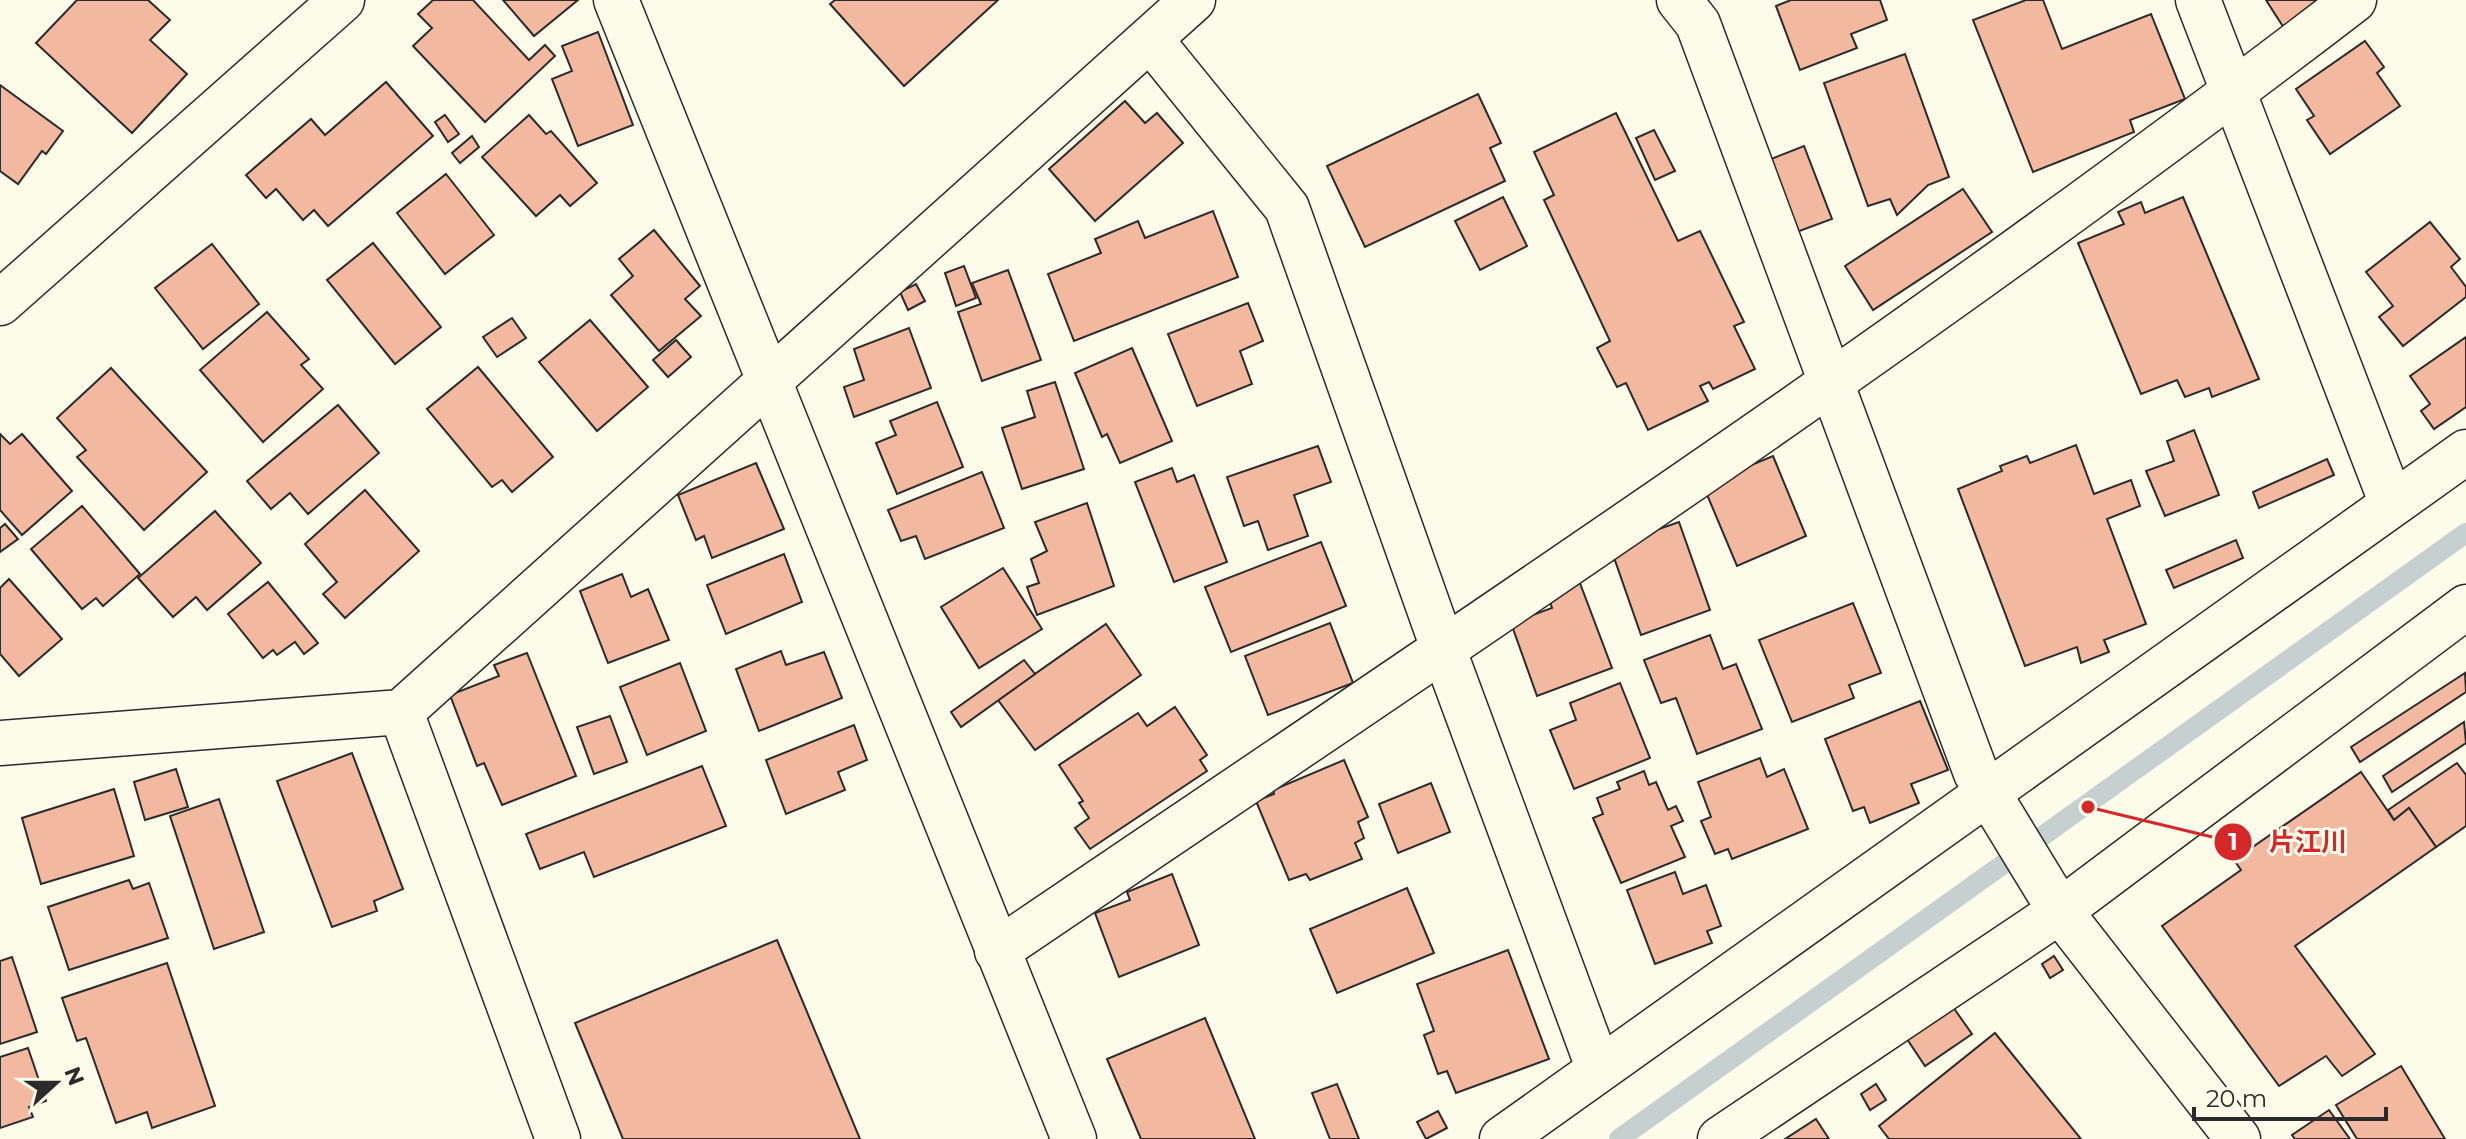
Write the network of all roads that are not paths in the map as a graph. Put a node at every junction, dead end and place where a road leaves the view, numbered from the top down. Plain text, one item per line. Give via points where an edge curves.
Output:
1 (342, 0) edge
2 (616, 0) edge
3 (1193, 0) edge
4 (1679, 0) edge
5 (2198, 0) edge
6 (2354, 0) edge
7 (1150, 39) junction
8 (2234, 92) junction
9 (0, 303) edge
10 (769, 380) junction
11 (1832, 385) junction
12 (2466, 452) edge
13 (2392, 504) junction
14 (2466, 608) edge
15 (1443, 648) junction
16 (401, 712) junction
17 (0, 743) edge
18 (1988, 791) junction
19 (2060, 911) junction
20 (997, 951) junction
21 (1598, 1067) junction
22 (558, 1139) edge
23 (1074, 1139) edge
24 (1502, 1139) edge
25 (1720, 1139) edge
26 (2238, 1139) edge

1 - 9 street
2 - 10 street
3 - 7 street
4 - 11 street via 1698,24
5 - 8 street
6 - 8 street
7 - 10 street
7 - 15 street via 1287,208
8 - 11 street
8 - 13 street
10 - 16 street
10 - 20 street
11 - 15 street
11 - 18 street via 1976,773
12 - 13 street
13 - 18 street
14 - 19 street
15 - 20 street
15 - 21 street
16 - 17 street
16 - 22 street
18 - 19 street
18 - 21 street
19 - 25 street
19 - 26 street
20 - 23 street
21 - 24 street

